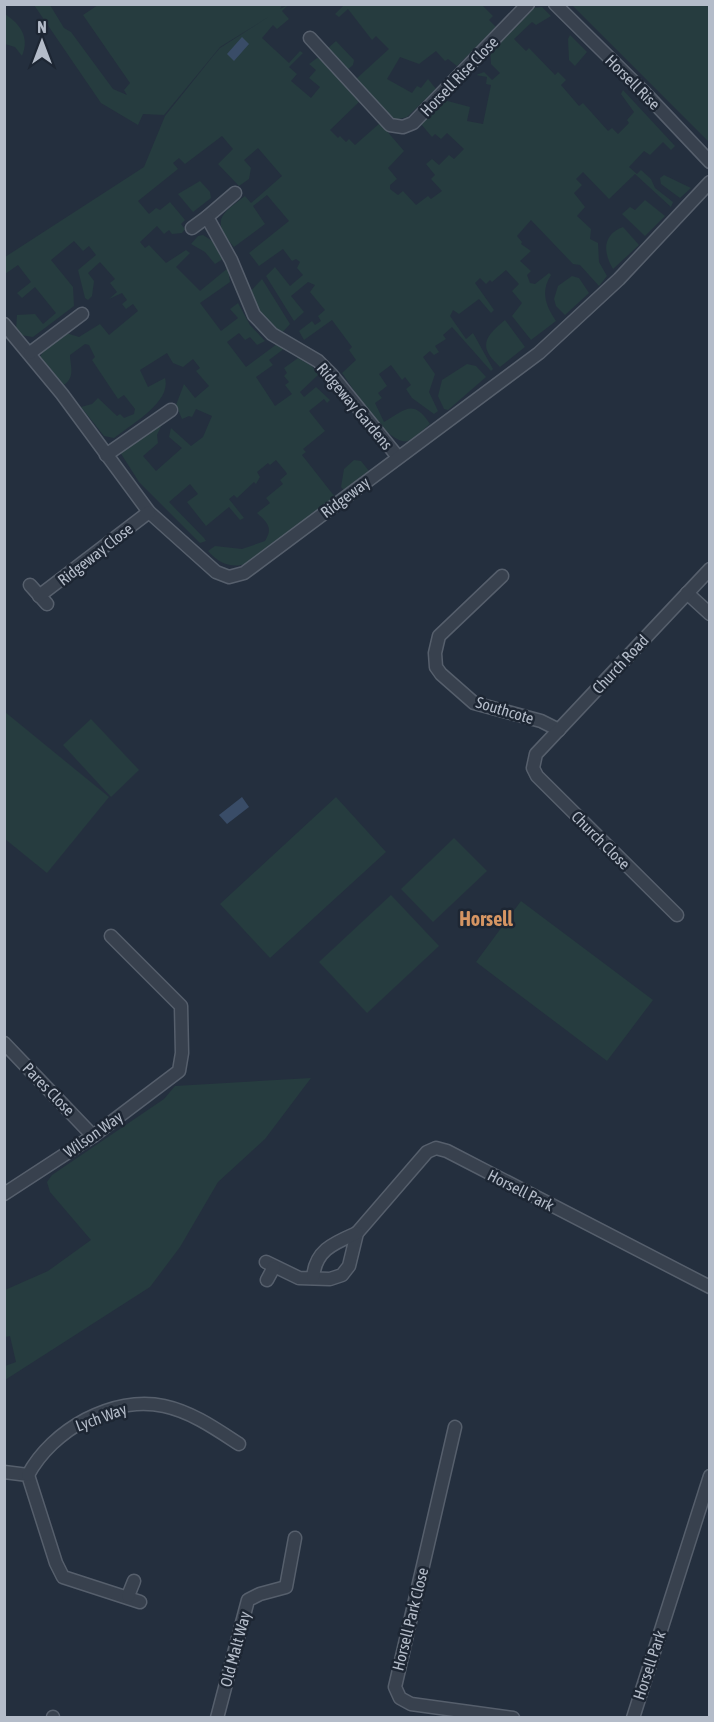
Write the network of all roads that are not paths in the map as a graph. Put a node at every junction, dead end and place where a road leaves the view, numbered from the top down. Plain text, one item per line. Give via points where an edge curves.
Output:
1 (528, 4) edge
2 (555, 4) edge
3 (310, 38) dead end
4 (710, 162) edge
5 (710, 182) edge
6 (235, 193) dead end
7 (207, 217) junction
8 (192, 228) dead end
9 (82, 314) dead end
10 (4, 324) edge
11 (30, 353) junction
12 (171, 410) dead end
13 (106, 455) junction
14 (398, 457) junction
15 (149, 512) junction
16 (710, 569) edge
17 (486, 572) dead end
18 (30, 585) dead end
19 (687, 593) junction
20 (710, 614) edge
21 (560, 730) junction
22 (533, 761) joint
23 (670, 912) dead end
24 (111, 936) dead end
25 (4, 1043) edge
26 (93, 1136) junction
27 (4, 1194) edge
28 (357, 1233) junction
29 (313, 1278) junction
30 (267, 1280) dead end
31 (710, 1287) edge
32 (455, 1427) dead end
33 (238, 1444) dead end
34 (4, 1472) edge
35 (28, 1475) junction
36 (710, 1476) edge
37 (295, 1538) dead end
38 (134, 1581) dead end
39 (128, 1596) junction
40 (140, 1602) dead end
41 (217, 1718) edge
42 (513, 1718) edge
43 (633, 1718) edge

1 - 3 street, Horsell Rise Close via 413,123 403,127 390,125
2 - 4 street, Horsell Rise
5 - 14 street, Ridgeway via 568,328 506,380
6 - 7 street
7 - 8 street
7 - 14 street, Ridgeway Gardens via 255,315 272,334 318,361 332,374
9 - 11 street
10 - 11 street, Ridgeway
11 - 13 street, Ridgeway
12 - 13 street
13 - 15 street, Ridgeway
14 - 15 street, Ridgeway via 234,577 216,572
15 - 18 street, Ridgeway Close via 43,600
16 - 19 street, Church Road
17 - 21 street, Southcote via 498,580 439,636 431,668 474,703
19 - 20 street
19 - 21 street, Church Road
21 - 22 street, Church Road
22 - 23 street, Church Close via 537,776
24 - 26 street, Wilson Way via 181,1006 182,1053 179,1071
25 - 26 street, Pares Close
26 - 27 street, Wilson Way
28 - 29 street, Horsell Park via 317,1257
28 - 29 street, Horsell Park via 349,1266 342,1275
28 - 31 street, Horsell Park via 428,1152 441,1149
29 - 30 street, Horsell Park via 291,1276 270,1265
32 - 42 street, Horsell Park Close via 395,1687 400,1698 411,1704
33 - 35 street, Lych Way via 222,1439 176,1409 152,1404 124,1407 68,1429
34 - 35 street
35 - 39 street via 63,1577
36 - 43 street, Horsell Park
37 - 41 street, Old Malt Way via 286,1587 248,1600
38 - 39 street
39 - 40 street

